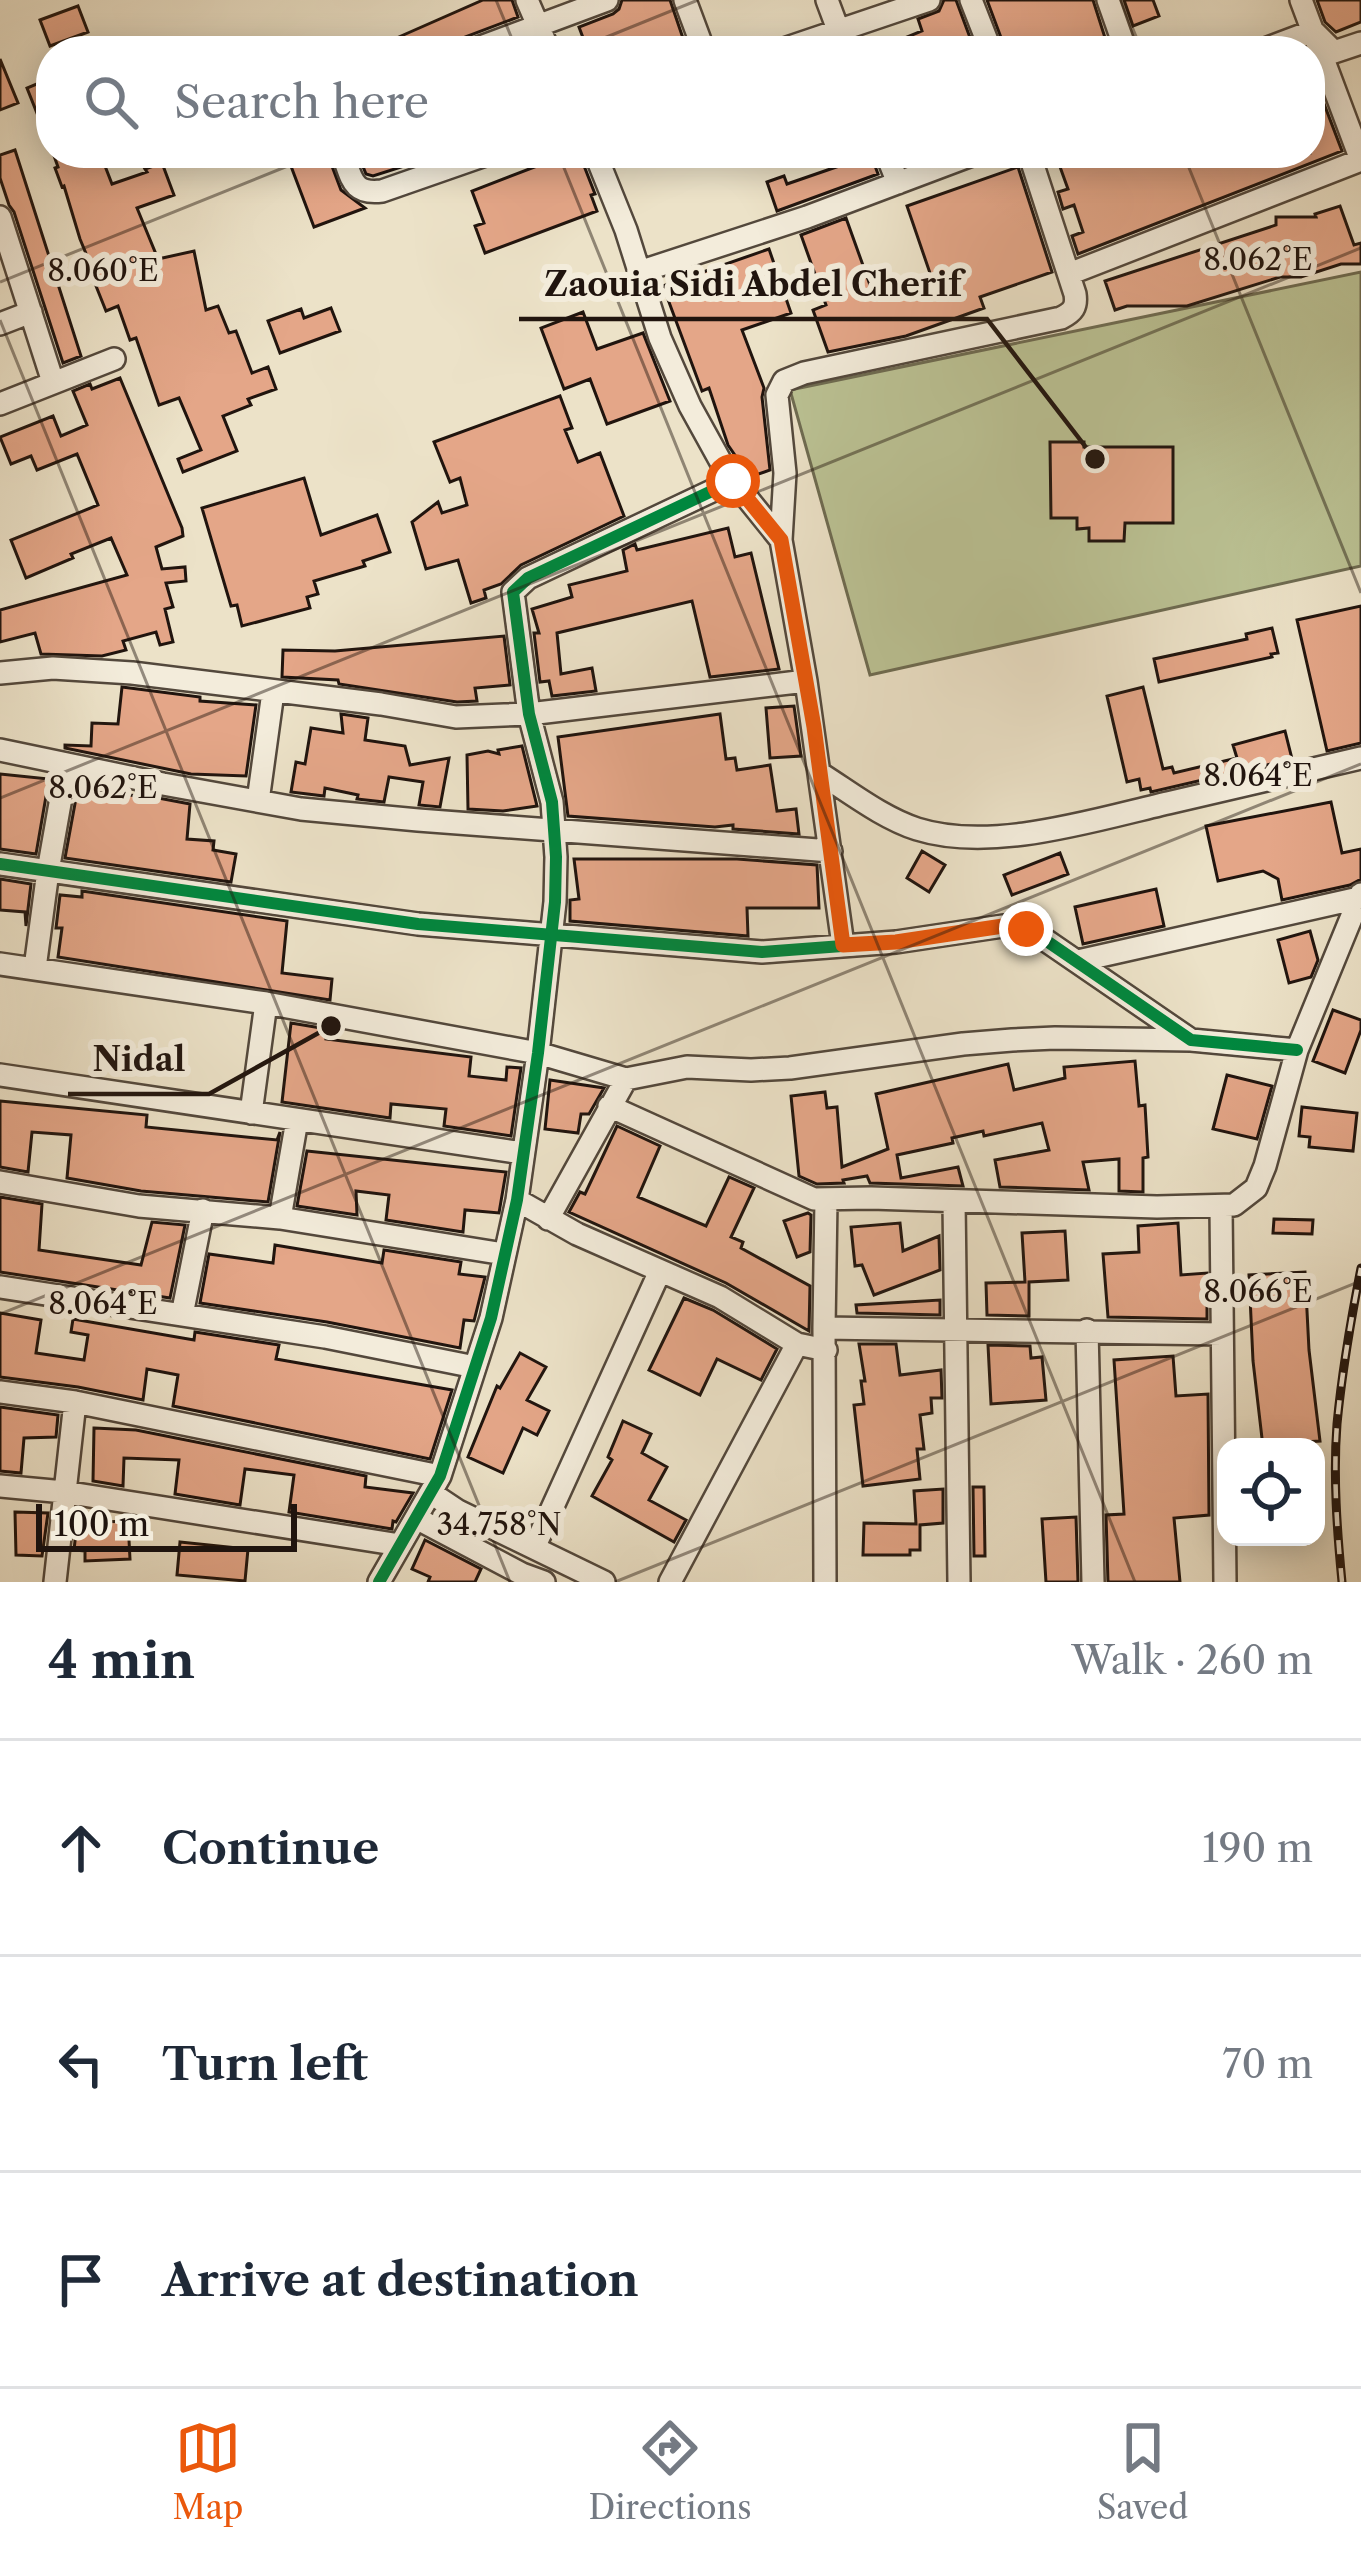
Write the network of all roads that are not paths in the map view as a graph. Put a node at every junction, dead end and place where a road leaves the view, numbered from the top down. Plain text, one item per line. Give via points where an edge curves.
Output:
1 (527, 0) edge
2 (607, 0) edge
3 (685, 0) edge
4 (826, 0) edge
5 (929, 0) edge
6 (971, 0) edge
7 (1108, 0) edge
8 (1301, 0) edge
9 (538, 26) junction
10 (1313, 32) junction
11 (511, 36) edge
12 (543, 36) edge
13 (698, 36) edge
14 (840, 36) edge
15 (853, 36) edge
16 (985, 36) edge
17 (1121, 36) edge
18 (1302, 36) edge
19 (1314, 36) edge
20 (1317, 36) edge
21 (1325, 43) edge
22 (1361, 43) edge
23 (1325, 64) edge
24 (1361, 160) edge
25 (348, 168) edge
26 (448, 168) edge
27 (601, 168) edge
28 (892, 168) edge
29 (938, 168) edge
30 (1034, 168) edge
31 (898, 183) junction
32 (2, 234) edge
33 (639, 272) junction
34 (1069, 274) junction
35 (31, 312) junction
36 (0, 324) edge
37 (114, 359) dead end
38 (53, 382) junction
39 (0, 404) edge
40 (733, 481) junction
41 (781, 540) junction
42 (0, 674) edge
43 (806, 681) junction
44 (273, 692) junction
45 (529, 714) junction
46 (4, 748) edge
47 (1361, 758) edge
48 (67, 764) junction
49 (821, 774) junction
50 (258, 801) junction
51 (554, 829) junction
52 (831, 851) junction
53 (0, 863) edge
54 (48, 872) junction
55 (1360, 896) edge
56 (550, 936) junction
57 (843, 945) junction
58 (1078, 961) junction
59 (0, 964) edge
60 (35, 968) junction
61 (266, 1003) junction
62 (1191, 1040) junction
63 (1297, 1051) junction
64 (538, 1053) junction
65 (0, 1075) edge
66 (626, 1079) junction
67 (609, 1106) junction
68 (251, 1113) junction
69 (297, 1120) junction
70 (522, 1153) junction
71 (0, 1182) edge
72 (517, 1200) junction
73 (826, 1200) junction
74 (953, 1202) junction
75 (1221, 1207) junction
76 (203, 1210) junction
77 (280, 1218) junction
78 (548, 1219) junction
79 (504, 1254) junction
80 (660, 1270) junction
81 (0, 1287) edge
82 (182, 1315) junction
83 (956, 1328) junction
84 (1087, 1330) junction
85 (1222, 1334) junction
86 (825, 1339) junction
87 (797, 1344) junction
88 (475, 1367) junction
89 (0, 1392) edge
90 (75, 1402) junction
91 (435, 1485) junction
92 (0, 1486) edge
93 (64, 1492) junction
94 (458, 1511) junction
95 (416, 1518) junction
96 (445, 1535) junction
97 (400, 1545) junction
98 (534, 1548) junction
99 (520, 1578) edge
100 (55, 1582) edge
101 (379, 1582) edge
102 (544, 1582) edge
103 (604, 1582) edge
104 (670, 1582) edge
105 (825, 1582) edge
106 (959, 1582) edge
107 (1093, 1582) edge
108 (1225, 1582) edge

1 - 9 street
2 - 9 street
3 - 13 street
4 - 14 street
5 - 15 street
6 - 16 street
7 - 17 street
8 - 10 street
9 - 11 street
9 - 12 street
10 - 18 street
10 - 19 street
10 - 20 street
21 - 22 street via 1334,52
23 - 24 street
24 - 34 street
25 - 26 street via 368,193
27 - 33 street
28 - 31 street
29 - 31 street
30 - 34 street
31 - 33 street
32 - 35 street
33 - 40 street via 671,366
34 - 41 street via 1076,304 1061,318 784,381 777,395
35 - 36 street
35 - 38 street
37 - 38 street
38 - 39 street
40 - 41 street
40 - 45 street via 516,587
41 - 43 street
42 - 44 street via 132,673
43 - 45 street
43 - 49 street
44 - 45 street via 456,717
44 - 50 street
45 - 51 street
46 - 48 street
47 - 49 street via 993,836 918,830
48 - 50 street
48 - 54 street
49 - 52 street
50 - 51 street
51 - 52 street
51 - 56 street
52 - 57 street
53 - 54 street
54 - 56 street
54 - 60 street
55 - 58 street
55 - 63 street
56 - 57 street via 762,952
56 - 64 street
57 - 58 street via 1012,926
58 - 62 street
59 - 60 street
60 - 61 street
61 - 64 street
61 - 68 street
62 - 63 street
62 - 66 street via 1012,1040
63 - 75 street via 1256,1187
64 - 66 street
64 - 70 street
65 - 68 street
66 - 67 street
67 - 73 street
67 - 78 street
68 - 69 street
69 - 70 street
69 - 77 street
70 - 72 street
71 - 76 street
72 - 78 street
72 - 79 street
73 - 74 street
73 - 86 street
74 - 75 street
74 - 83 street
75 - 85 street
76 - 77 street
76 - 82 street
77 - 79 street
78 - 80 street
79 - 88 street
80 - 87 street
80 - 98 street
81 - 82 street
82 - 88 street
83 - 84 street
83 - 86 street
83 - 106 street
84 - 85 street
84 - 107 street
85 - 108 street
86 - 87 street
86 - 105 street
87 - 104 street
88 - 91 street
89 - 90 street
90 - 91 street
90 - 93 street
91 - 94 street
91 - 95 street
92 - 93 street
93 - 97 street
93 - 100 street
94 - 96 street
94 - 98 street
95 - 96 street
95 - 97 street
96 - 99 street
97 - 101 street
98 - 103 street
99 - 102 street

